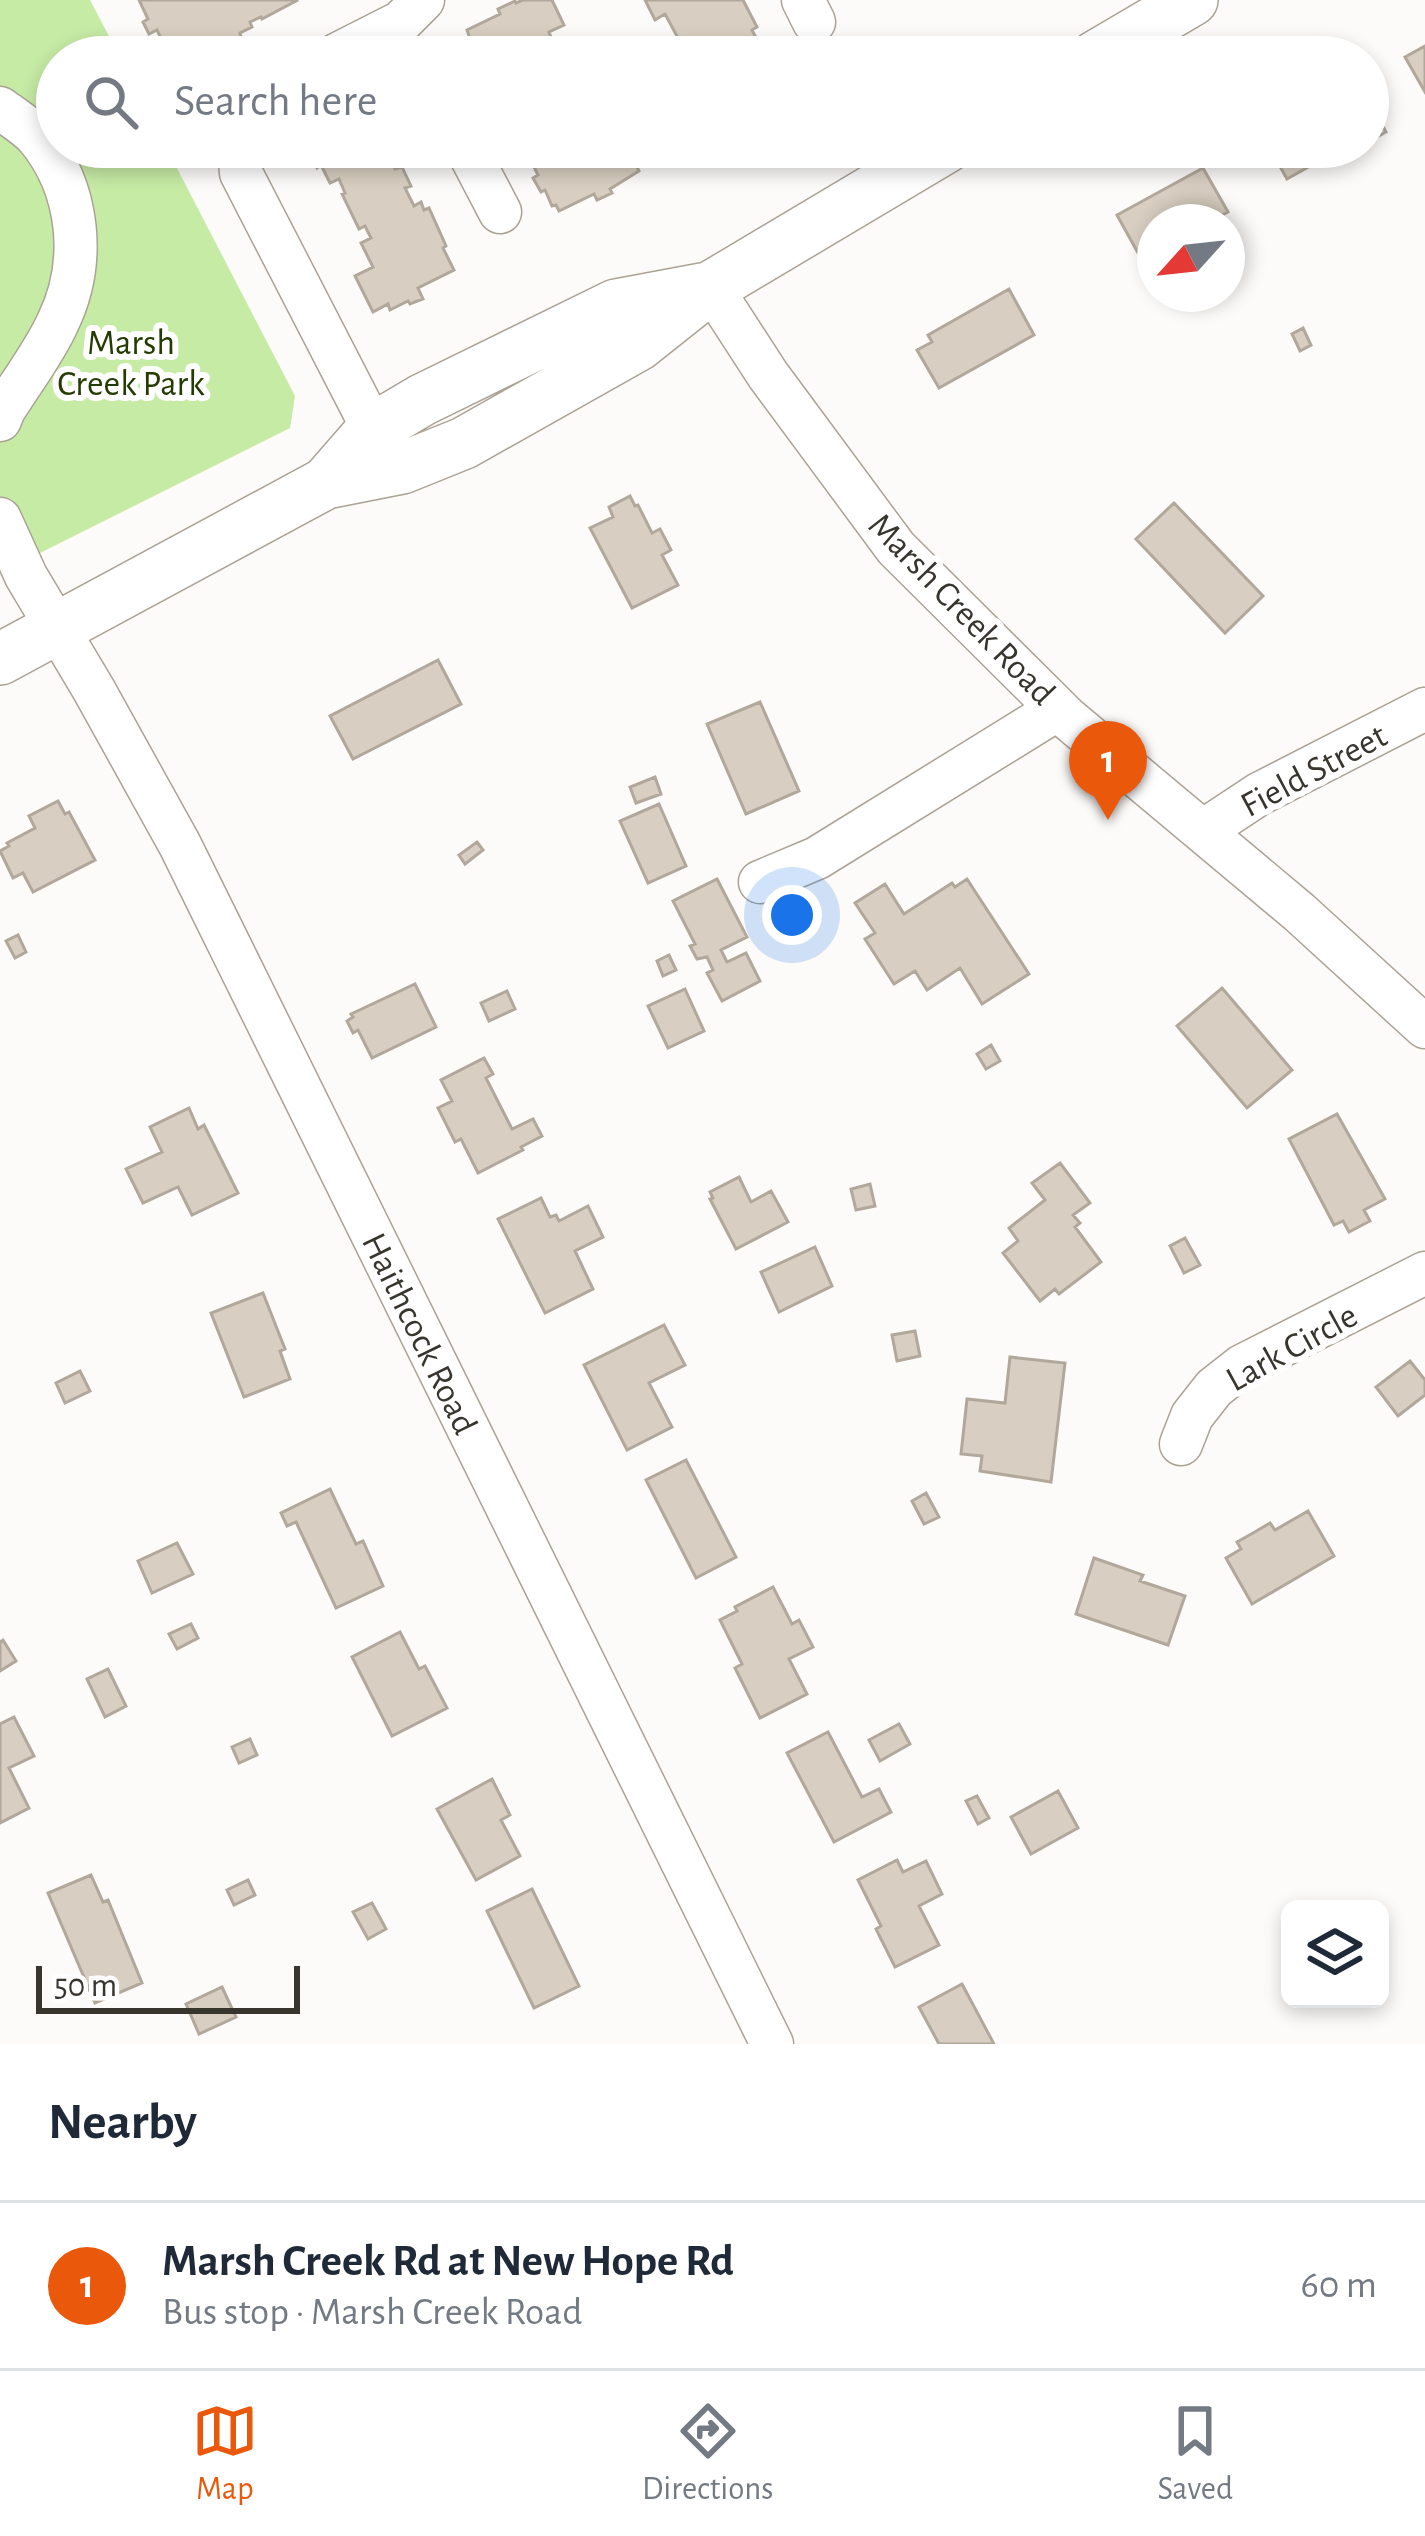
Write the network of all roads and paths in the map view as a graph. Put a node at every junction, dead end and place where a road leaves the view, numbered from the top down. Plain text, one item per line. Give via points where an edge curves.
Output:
1 (1192, 0) edge
2 (1130, 36) edge
3 (0, 108) edge
4 (36, 136) edge
5 (57, 168) edge
6 (241, 168) edge
7 (477, 168) edge
8 (911, 168) edge
9 (500, 212) dead end
10 (711, 287) junction
11 (0, 420) edge
12 (374, 429) junction
13 (326, 483) junction
14 (0, 519) edge
15 (58, 629) junction
16 (0, 659) edge
17 (1058, 709) junction
18 (1425, 709) edge
19 (1203, 831) junction
20 (760, 882) dead end
21 (1425, 1027) edge
22 (1425, 1273) edge
23 (1181, 1444) dead end
24 (772, 2044) edge

1 - 2 main road
3 - 4 street
5 - 11 street via 75,230 70,291
6 - 12 street
7 - 9 street
8 - 10 main road
10 - 12 main road via 616,305
10 - 13 main road via 638,345 464,443 402,468
10 - 17 street, Marsh Creek Road via 896,548
12 - 13 main road
13 - 15 main road
14 - 15 street, Haithcock Road
15 - 16 main road
15 - 24 street, Haithcock Road via 181,845
17 - 19 street, Marsh Creek Road
17 - 20 street via 817,858
18 - 19 street, Field Street
19 - 21 street, Marsh Creek Road
22 - 23 street, Lark Circle via 1242,1366 1192,1416

